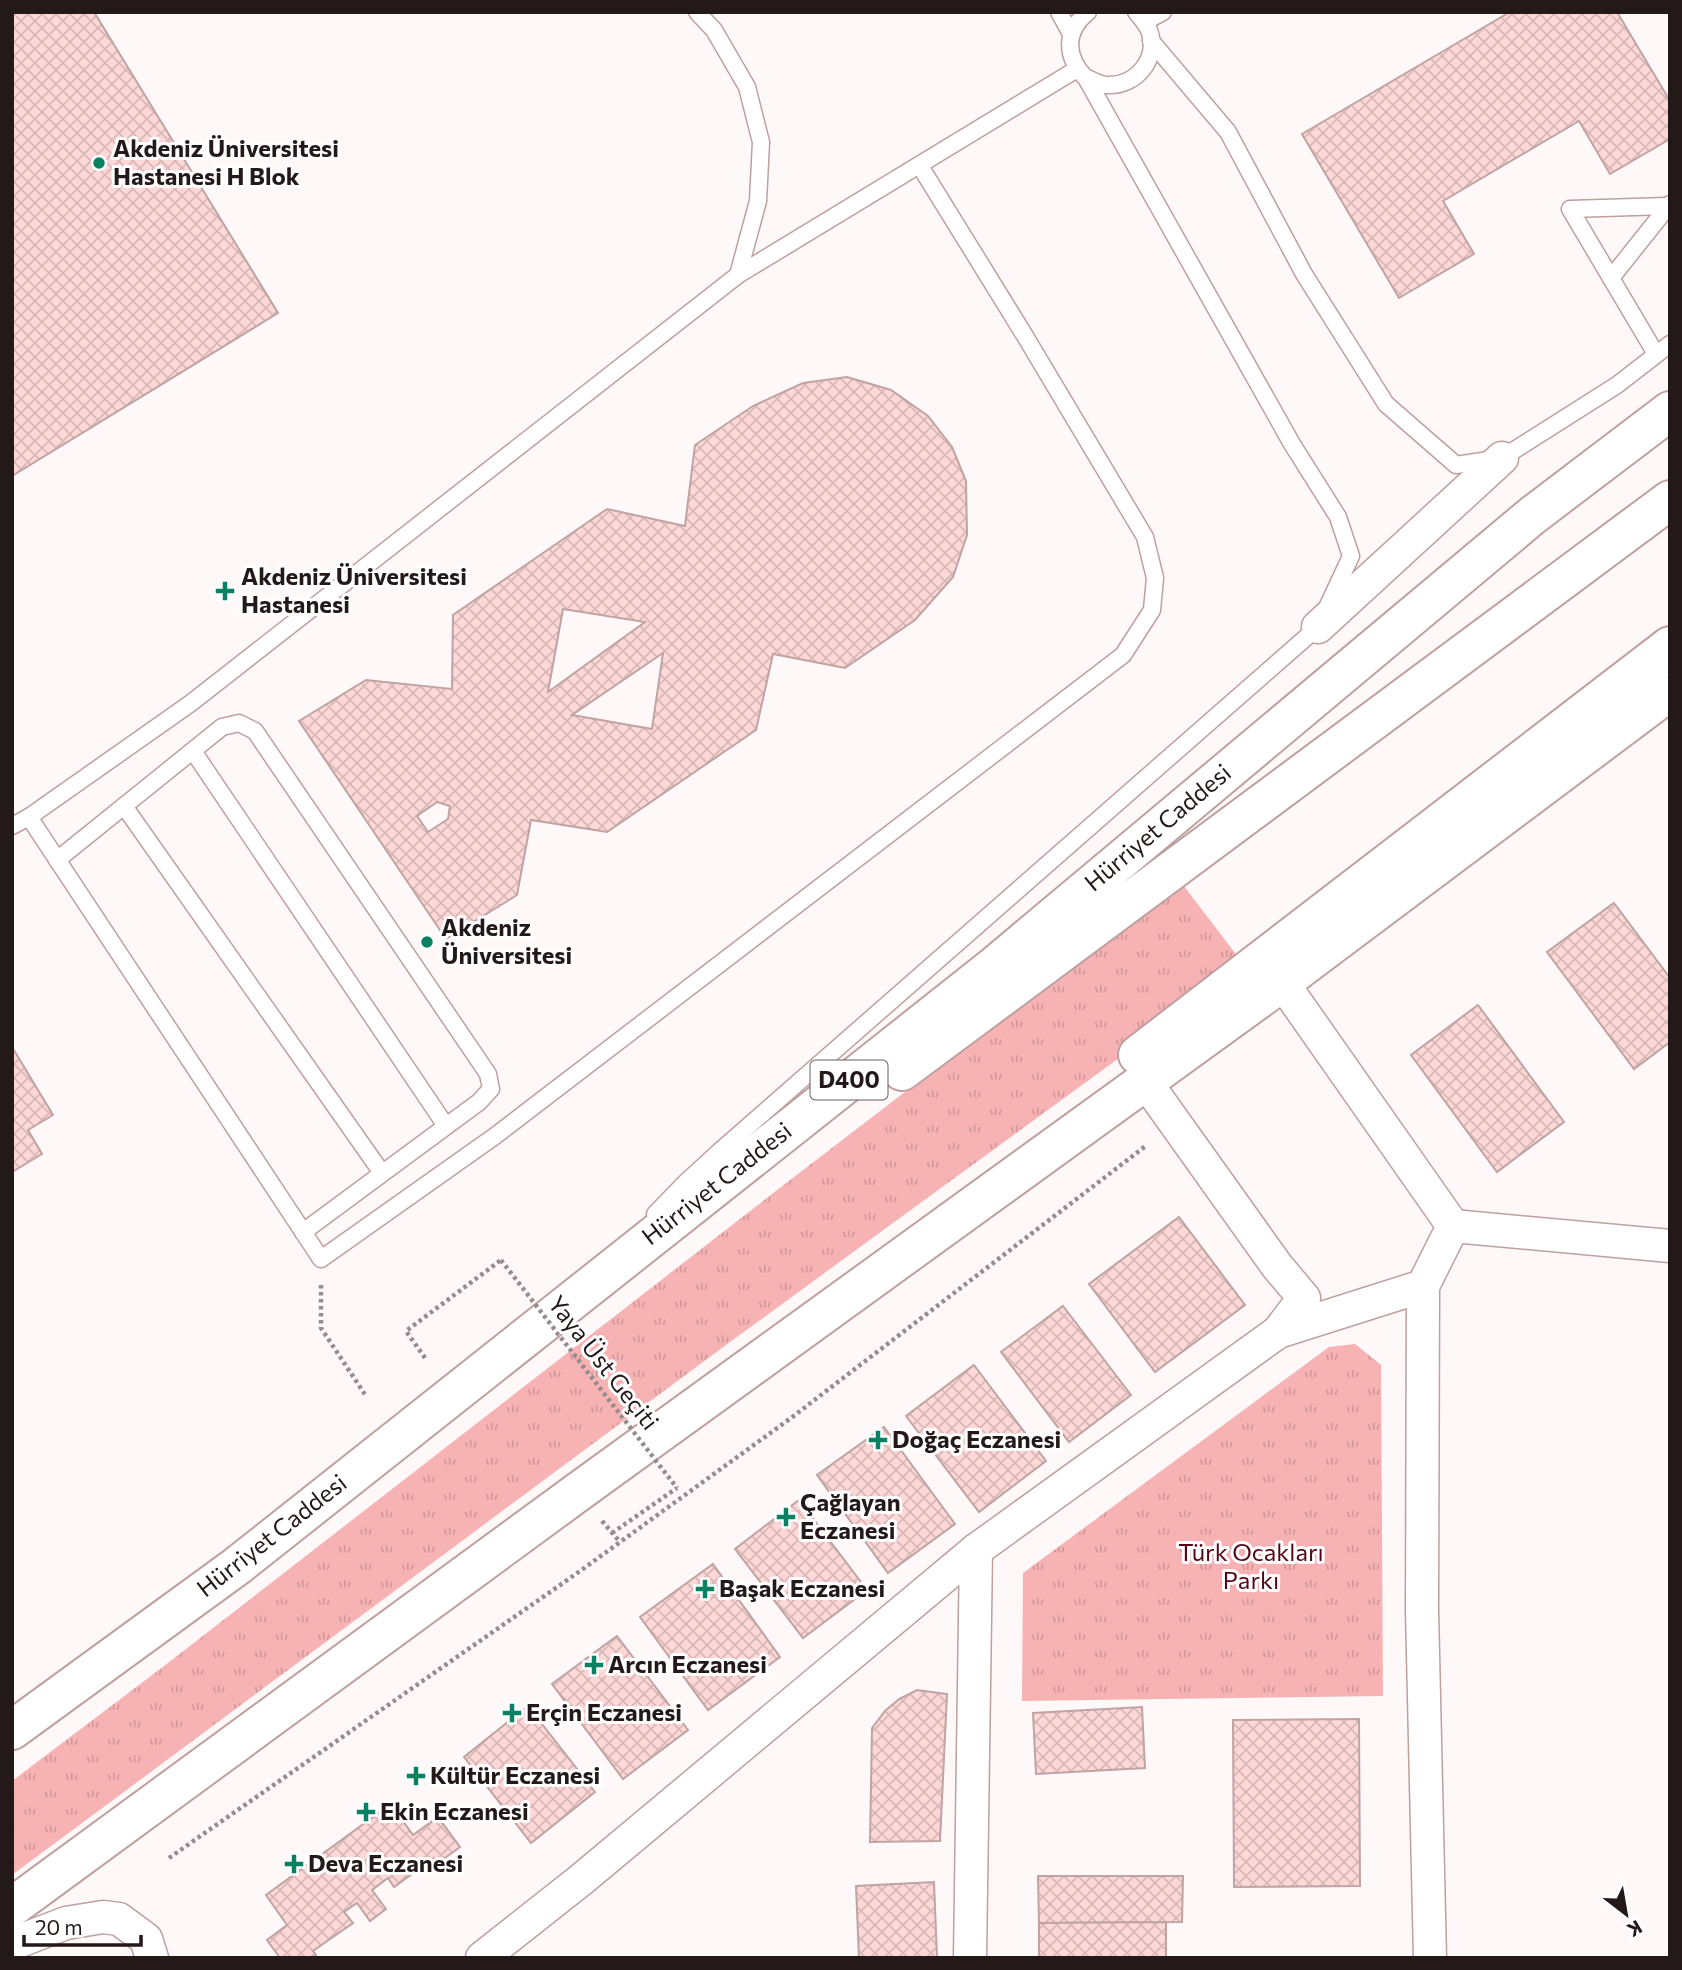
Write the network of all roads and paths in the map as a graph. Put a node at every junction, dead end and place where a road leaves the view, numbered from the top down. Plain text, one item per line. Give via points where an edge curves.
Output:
1 (697, 12) edge
2 (1059, 12) edge
3 (1088, 12) edge
4 (1163, 12) edge
5 (1138, 15) edge
6 (1071, 34) junction
7 (1151, 41) junction
8 (1082, 73) junction
9 (920, 166) junction
10 (1668, 205) edge
11 (738, 275) junction
12 (1611, 278) junction
13 (1670, 344) edge
14 (1656, 354) junction
15 (1670, 411) edge
16 (1502, 458) junction
17 (1670, 500) edge
18 (1318, 627) junction
19 (1670, 646) edge
20 (1670, 691) edge
21 (192, 751) junction
22 (124, 806) junction
23 (29, 817) junction
24 (12, 827) edge
25 (57, 860) junction
26 (1282, 982) junction
27 (1145, 1080) junction
28 (1177, 1123) junction
29 (446, 1126) junction
30 (382, 1173) junction
31 (1453, 1226) junction
32 (303, 1232) junction
33 (1670, 1246) edge
34 (321, 1259) junction
35 (1423, 1286) junction
36 (570, 1300) junction
37 (1278, 1332) junction
38 (425, 1358) dead end
39 (366, 1396) dead end
40 (612, 1533) dead end
41 (976, 1550) junction
42 (237, 1566) junction
43 (390, 1630) junction
44 (12, 1730) edge
45 (169, 1858) dead end
46 (12, 1907) edge
47 (12, 1944) edge
48 (152, 1958) edge
49 (482, 1958) edge
50 (971, 1958) edge
51 (1430, 1958) edge

1 - 11 lane via 714,30 747,87 761,142 758,201
2 - 6 lane
3 - 6 lane
4 - 5 lane
5 - 7 lane
6 - 8 lane via 1072,58
7 - 8 lane via 1149,59 1139,75 1122,84 1104,85
7 - 16 lane via 1228,132 1304,274 1386,404 1456,466
8 - 9 lane
8 - 18 lane via 1338,517 1350,556
9 - 11 lane
9 - 34 lane via 1145,537 1155,578 1152,610 1123,655 495,1136
10 - 12 lane
10 - 12 lane via 1570,209
11 - 23 lane via 191,703
12 - 14 lane
13 - 14 lane
14 - 16 lane via 1617,385
15 - 36 highway, Hürriyet Caddesi / D400 via 1533,515 992,968
16 - 18 street
17 - 42 highway
18 - 36 lane via 693,1176
19 - 43 highway
20 - 26 highway
21 - 22 lane
21 - 29 lane
21 - 29 lane via 222,727 239,723 255,731 488,1074 491,1089
22 - 25 lane
22 - 30 lane
23 - 24 lane
23 - 25 lane
25 - 32 lane
26 - 27 highway
26 - 31 street
27 - 28 street
27 - 43 highway
28 - 37 street via 1304,1298
28 - 45 path via 791,1418
29 - 30 lane
30 - 32 lane
31 - 33 street
31 - 35 street
32 - 34 lane
34 - 39 path via 321,1328
35 - 37 street
35 - 51 street via 1422,1610
36 - 42 highway, Hürriyet Caddesi / D400
37 - 41 street
38 - 40 path, Yaya Üst Geçiti, bridge via 406,1331 501,1260 677,1488
41 - 49 street
41 - 50 street
42 - 44 highway, Hürriyet Caddesi / D400
43 - 46 highway
47 - 48 street via 66,1923 103,1917 119,1919 146,1939

